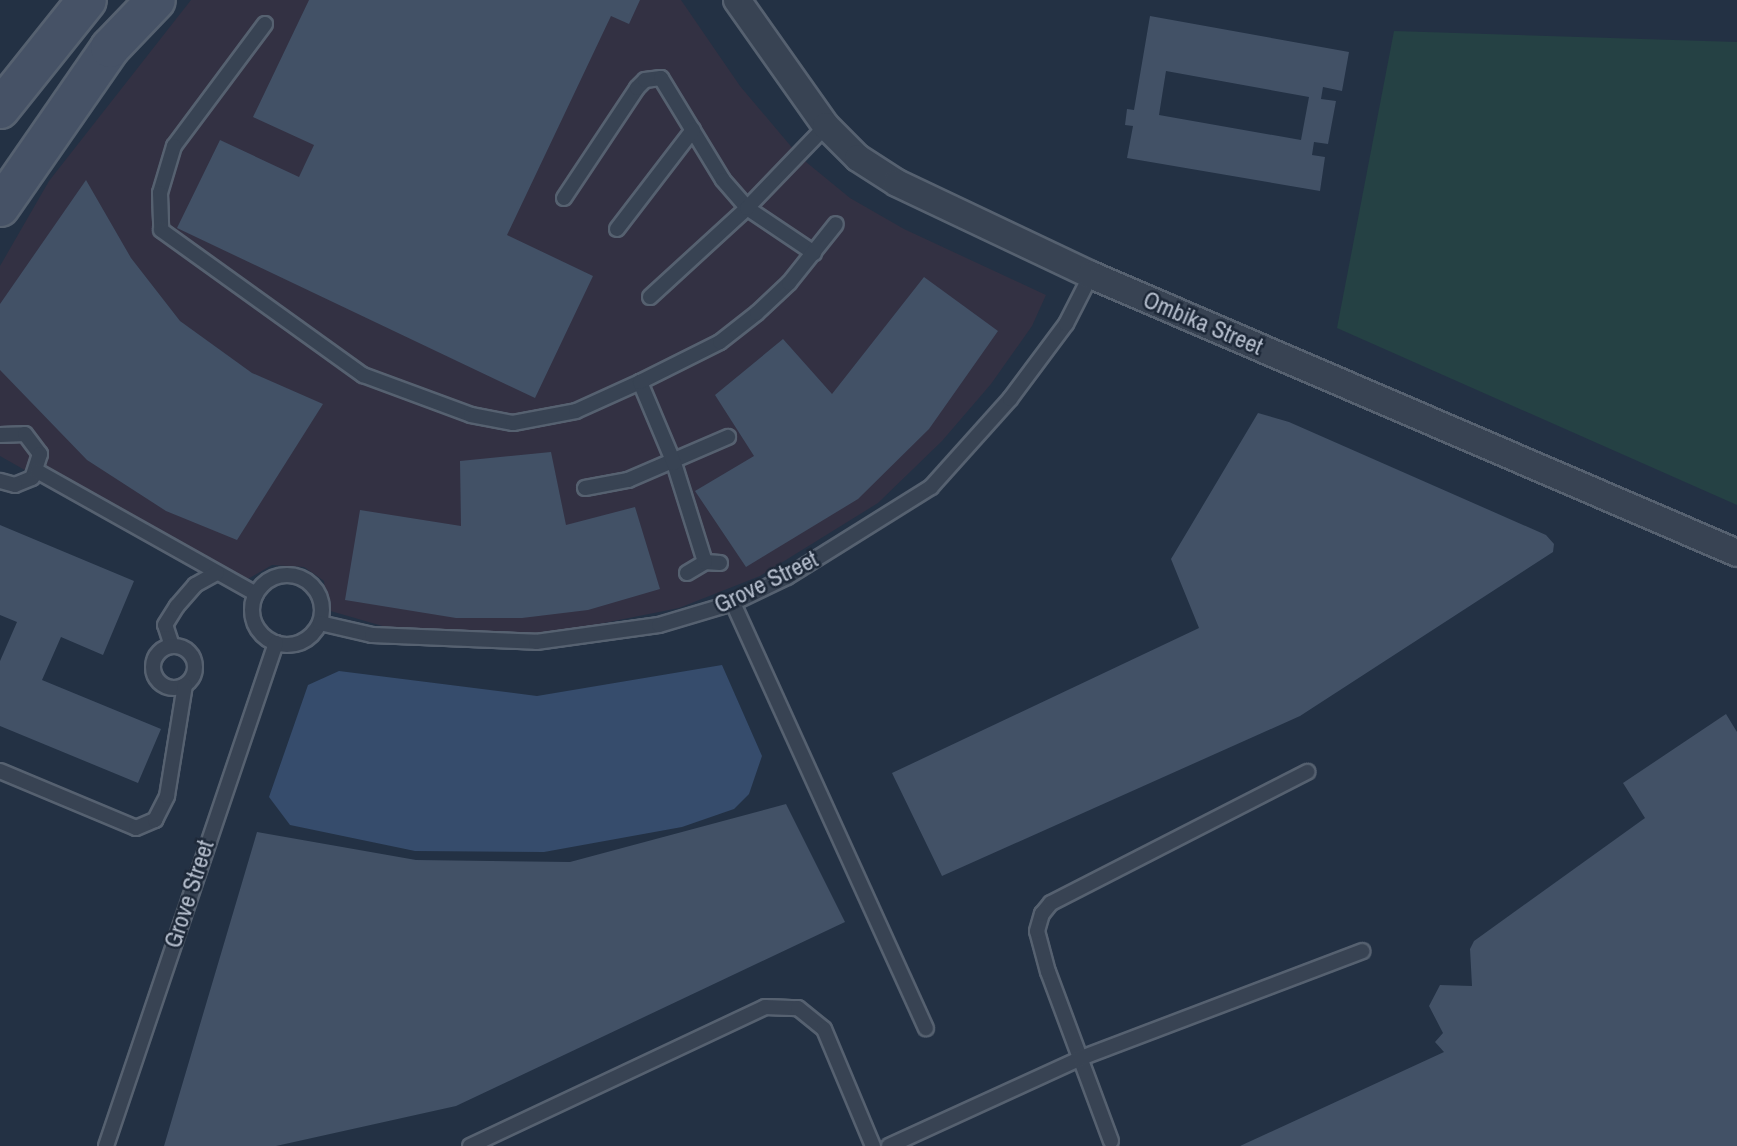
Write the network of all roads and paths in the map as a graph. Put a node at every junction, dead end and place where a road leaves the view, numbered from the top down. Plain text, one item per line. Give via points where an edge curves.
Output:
1 (87, 0) edge
2 (156, 0) edge
3 (737, 0) edge
4 (265, 24) dead end
5 (0, 109) edge
6 (826, 126) junction
7 (693, 130) junction
8 (564, 198) dead end
9 (0, 207) edge
10 (747, 208) junction
11 (836, 223) dead end
12 (617, 229) dead end
13 (814, 253) junction
14 (1091, 275) junction
15 (650, 297) dead end
16 (640, 382) junction
17 (0, 435) edge
18 (728, 437) dead end
19 (674, 463) junction
20 (37, 471) junction
21 (0, 481) edge
22 (585, 488) dead end
23 (1737, 552) edge
24 (705, 562) junction
25 (720, 563) dead end
26 (217, 573) junction
27 (687, 573) dead end
28 (256, 594) junction
29 (733, 603) junction
30 (320, 623) junction
31 (276, 643) junction
32 (172, 646) junction
33 (185, 685) junction
34 (0, 771) edge
35 (1307, 772) dead end
36 (1362, 951) dead end
37 (926, 1028) dead end
38 (1081, 1058) junction
39 (1111, 1141) dead end
40 (106, 1146) edge
41 (470, 1146) edge
42 (873, 1146) edge
43 (889, 1146) edge

1 - 5 main road
2 - 9 main road via 110,48
3 - 6 street, Ombika Street
4 - 16 lane via 174,146 160,193 161,230 363,375 471,415 513,423 576,411
6 - 10 lane
6 - 14 street, Ombika Street via 858,158 898,183
7 - 8 lane via 667,83 661,78 645,80
7 - 10 lane
7 - 12 lane
10 - 13 lane
10 - 15 lane
11 - 13 lane
13 - 16 lane via 789,283 720,342
14 - 23 street, Ombika Street
14 - 29 lane, Grove Street via 1066,324 1034,367 931,487 787,577
16 - 19 lane
17 - 20 lane via 17,432 32,439 40,454
18 - 19 lane
19 - 22 lane via 628,480
19 - 24 lane
20 - 21 lane via 24,483
20 - 26 lane
24 - 25 lane
24 - 27 lane
26 - 28 lane
26 - 32 lane via 195,585 165,625
28 - 30 lane via 272,578 284,575 306,581 321,599
28 - 31 lane via 252,605 257,627
29 - 30 lane, Grove Street via 679,621 536,642 372,635
29 - 37 lane
30 - 31 lane via 305,640
31 - 40 lane, Grove Street
32 - 33 lane via 181,647 194,660 192,678
32 - 33 lane via 156,655 154,674 167,687
33 - 34 lane via 167,796 155,820 135,828
35 - 38 lane via 1051,903 1037,931
36 - 38 lane
38 - 39 lane
38 - 43 lane
41 - 42 lane via 765,1007 798,1007 824,1030

